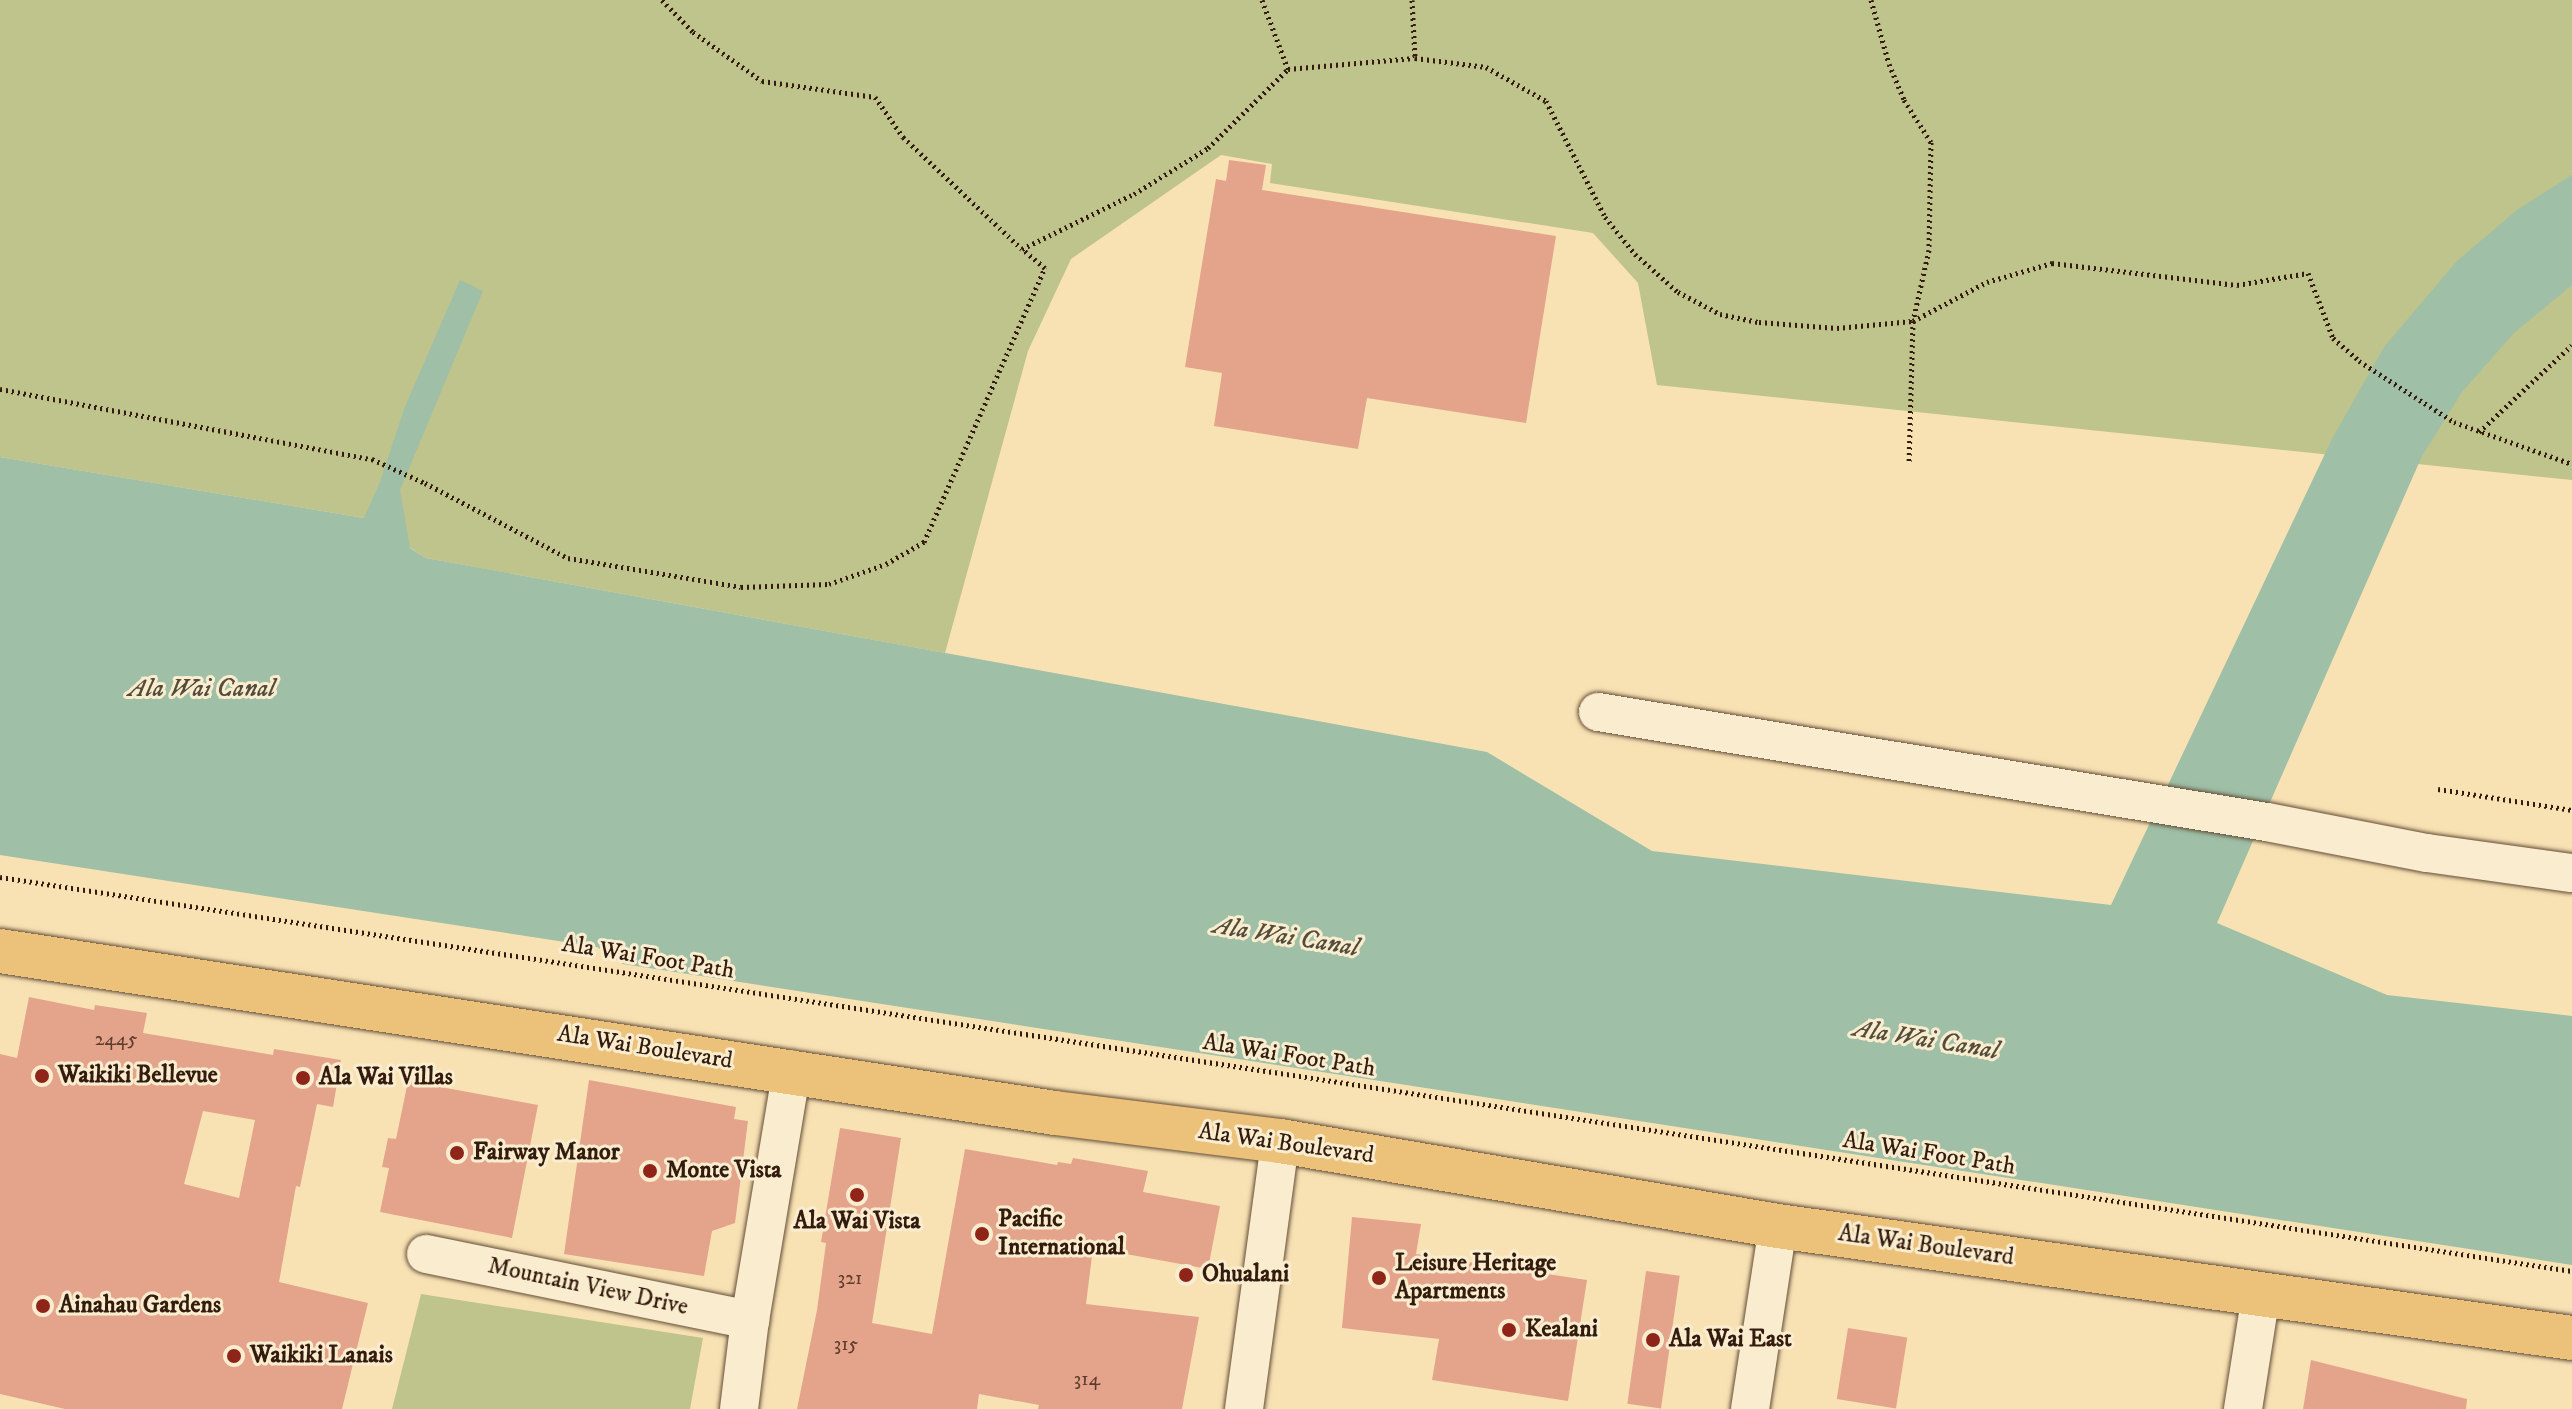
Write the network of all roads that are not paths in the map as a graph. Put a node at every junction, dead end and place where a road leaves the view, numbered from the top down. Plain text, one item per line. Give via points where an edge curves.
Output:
1 (1598, 712) dead end
2 (2572, 873) edge
3 (0, 951) edge
4 (792, 1070) junction
5 (1280, 1141) junction
6 (1778, 1226) junction
7 (426, 1254) dead end
8 (2261, 1294) junction
9 (750, 1320) junction
10 (2572, 1338) edge
11 (739, 1409) edge
12 (1244, 1409) edge
13 (1750, 1409) edge
14 (2243, 1409) edge

1 - 2 street
3 - 4 main road, Ala Wai Boulevard
4 - 5 main road, Ala Wai Boulevard via 1055,1113
4 - 9 street
5 - 6 main road, Ala Wai Boulevard
5 - 12 street
6 - 8 main road, Ala Wai Boulevard
6 - 13 street
7 - 9 street, Mountain View Drive
8 - 10 main road, Ala Wai Boulevard
8 - 14 street
9 - 11 street

